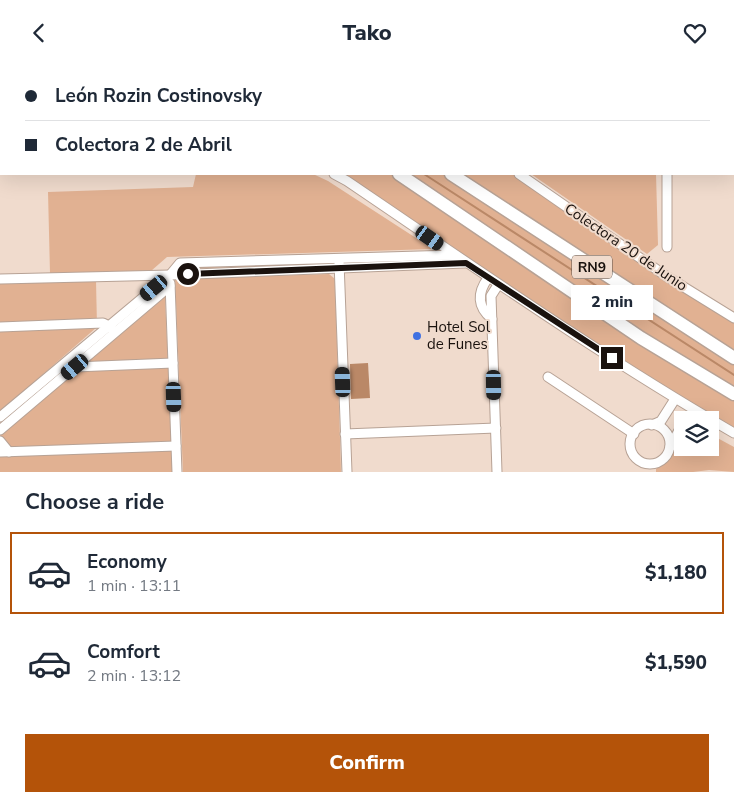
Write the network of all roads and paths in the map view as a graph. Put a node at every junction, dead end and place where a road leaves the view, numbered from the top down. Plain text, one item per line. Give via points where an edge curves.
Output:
1 (336, 175) edge
2 (400, 175) edge
3 (453, 175) edge
4 (520, 175) edge
5 (667, 175) edge
6 (668, 247) dead end
7 (454, 255) junction
8 (339, 258) junction
9 (466, 263) junction
10 (339, 268) junction
11 (170, 275) junction
12 (488, 278) junction
13 (0, 279) edge
14 (498, 285) junction
15 (170, 286) junction
16 (488, 316) junction
17 (734, 318) edge
18 (0, 327) edge
19 (112, 329) junction
20 (734, 358) edge
21 (70, 359) junction
22 (173, 363) junction
23 (75, 367) junction
24 (548, 377) dead end
25 (734, 393) edge
26 (675, 399) junction
27 (692, 409) joint
28 (0, 417) edge
29 (652, 425) junction
30 (1, 428) edge
31 (496, 428) junction
32 (734, 433) edge
33 (345, 434) junction
34 (634, 434) junction
35 (674, 440) edge
36 (0, 441) edge
37 (176, 446) junction
38 (670, 447) junction
39 (4, 452) edge
40 (650, 468) edge
41 (176, 472) edge
42 (347, 472) edge
43 (497, 472) edge

1 - 7 street
2 - 25 highway, RN9 via 641,338
3 - 20 highway, RN9
4 - 17 street, Colectora 20 de Junio via 666,276
5 - 6 street
7 - 8 street
7 - 9 street
8 - 10 street
8 - 11 street via 180,263
9 - 10 street
9 - 12 street
10 - 11 street
10 - 33 street
11 - 13 street
11 - 15 street
11 - 19 street
12 - 14 street
12 - 16 street via 481,289 481,306
14 - 16 street via 492,294
14 - 26 street
15 - 19 street
15 - 22 street
16 - 31 street
18 - 19 street via 103,323
19 - 21 street
19 - 23 street
21 - 23 street
21 - 28 street
22 - 23 street
22 - 37 street
23 - 30 street
24 - 34 street
26 - 27 street
26 - 29 street via 661,421
27 - 32 street
29 - 34 street via 642,427
29 - 38 street via 664,430
31 - 33 street
31 - 43 street
33 - 42 street
34 - 40 street via 632,451
35 - 38 street
36 - 39 street
37 - 39 street
37 - 41 street
38 - 40 street via 668,454

